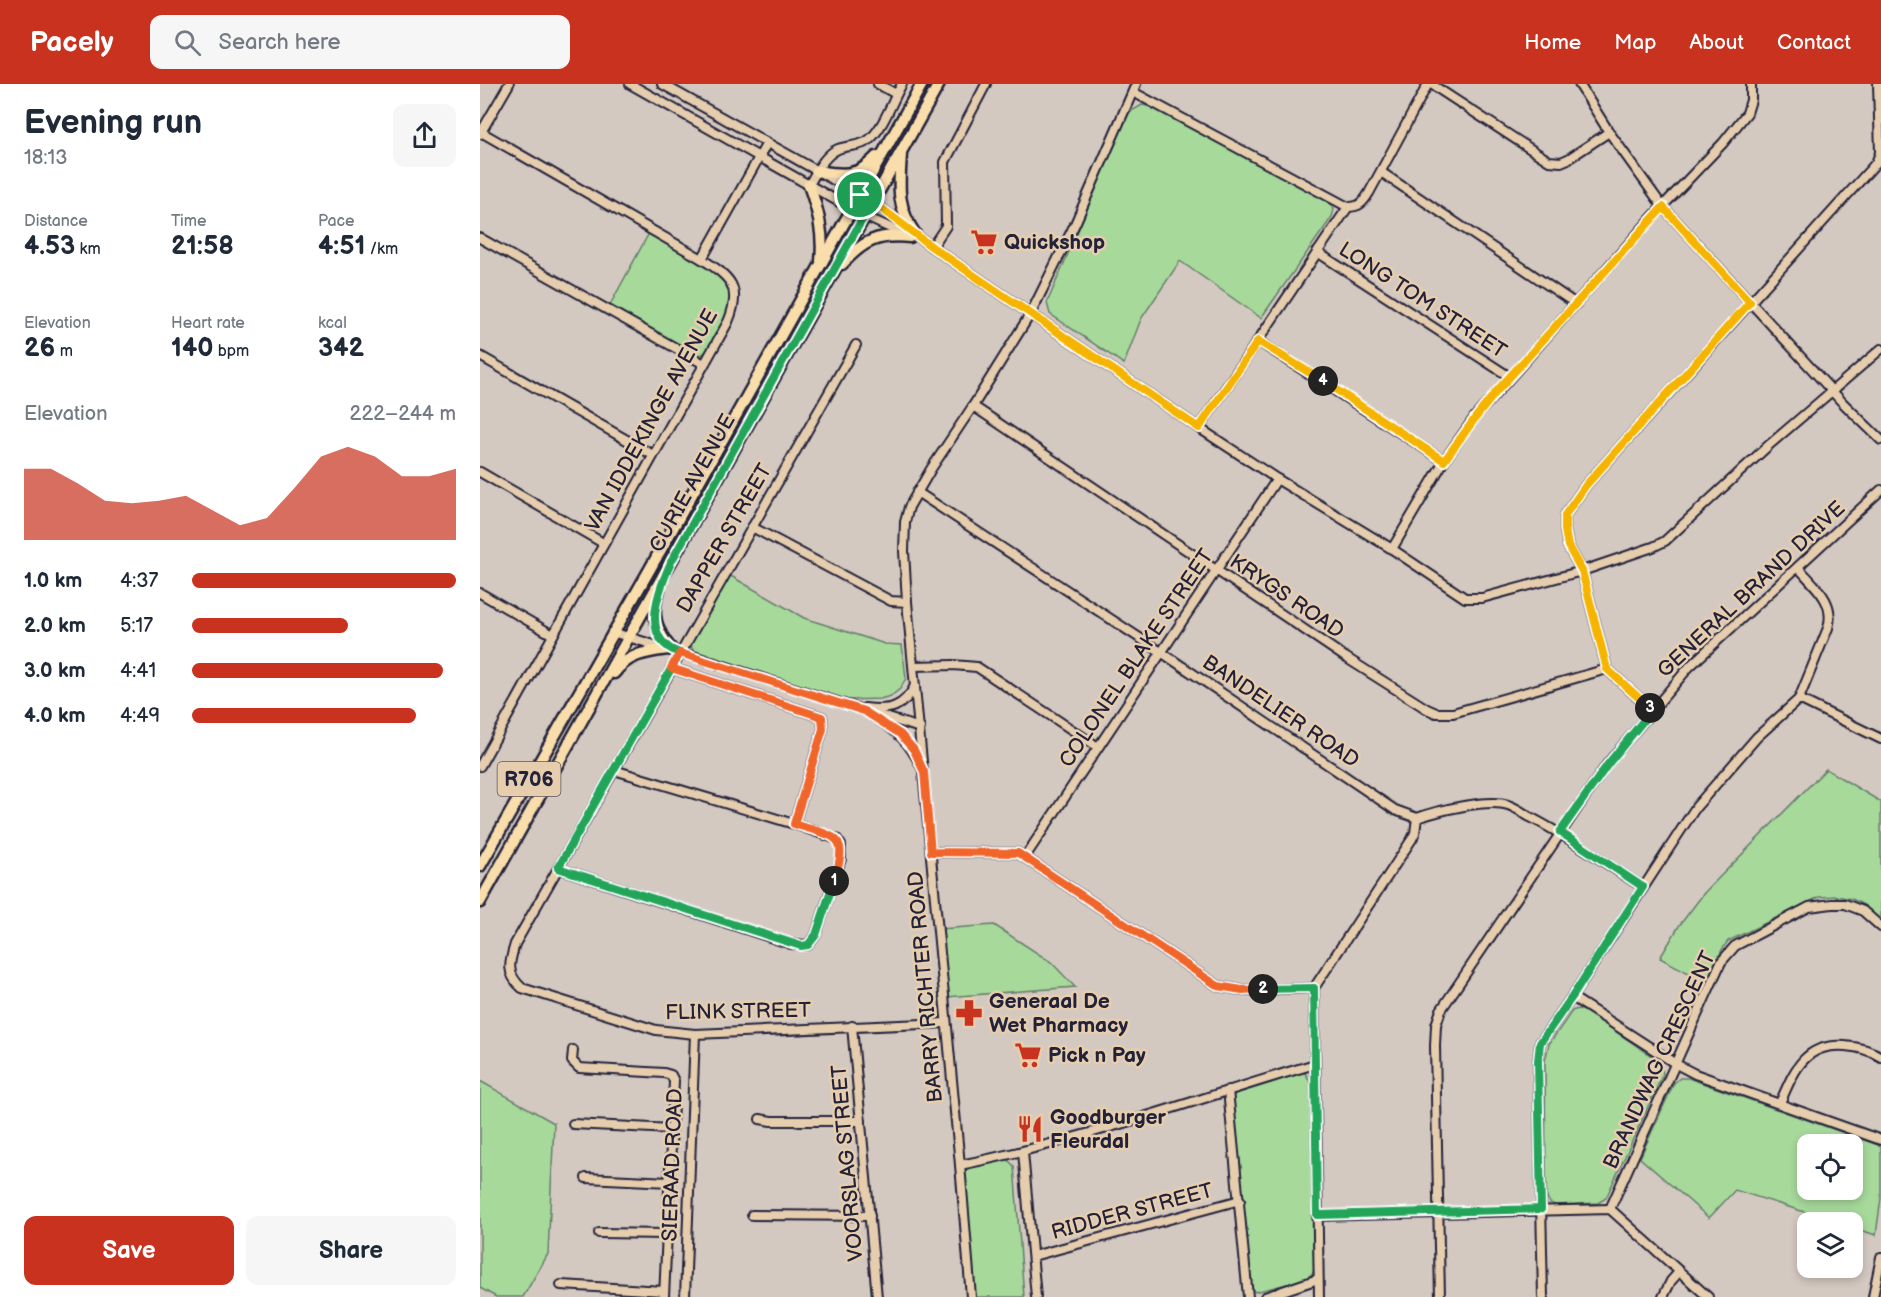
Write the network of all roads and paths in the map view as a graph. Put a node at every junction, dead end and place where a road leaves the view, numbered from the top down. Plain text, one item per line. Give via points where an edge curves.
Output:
1 (509, 84) edge
2 (630, 84) edge
3 (662, 84) edge
4 (878, 84) edge
5 (902, 84) edge
6 (922, 84) edge
7 (939, 84) edge
8 (986, 84) edge
9 (1429, 84) edge
10 (1579, 84) edge
11 (1878, 84) edge
12 (1750, 85) edge
13 (1134, 88) edge
14 (896, 94) junction
15 (1609, 132) junction
16 (480, 133) edge
17 (1880, 137) edge
18 (766, 143) junction
19 (887, 145) junction
20 (901, 150) junction
21 (759, 157) junction
22 (817, 171) junction
23 (1381, 172) junction
24 (809, 185) junction
25 (860, 195) junction
26 (873, 202) junction
27 (1348, 207) junction
28 (1663, 207) junction
29 (852, 209) junction
30 (864, 216) junction
31 (913, 236) junction
32 (480, 238) edge
33 (932, 247) junction
34 (1317, 252) junction
35 (702, 259) junction
36 (821, 264) junction
37 (830, 277) junction
38 (1750, 302) junction
39 (1576, 304) junction
40 (1030, 313) junction
41 (1258, 341) junction
42 (856, 345) dead end
43 (1881, 349) edge
44 (480, 356) edge
45 (704, 364) junction
46 (1510, 377) junction
47 (1832, 392) junction
48 (973, 406) junction
49 (1199, 428) junction
50 (1881, 441) edge
51 (654, 455) junction
52 (1444, 461) junction
53 (480, 472) edge
54 (1277, 479) junction
55 (1881, 490) edge
56 (916, 492) junction
57 (752, 527) junction
58 (603, 543) junction
59 (1392, 549) junction
60 (671, 562) junction
61 (1798, 567) junction
62 (1216, 570) junction
63 (1582, 571) junction
64 (480, 593) edge
65 (907, 602) junction
66 (612, 632) junction
67 (553, 635) junction
68 (628, 637) junction
69 (673, 651) junction
70 (1161, 652) junction
71 (914, 666) junction
72 (671, 668) junction
73 (1607, 669) junction
74 (916, 685) junction
75 (1799, 699) junction
76 (590, 706) junction
77 (849, 706) junction
78 (1652, 710) junction
79 (864, 711) junction
80 (920, 728) junction
81 (1881, 739) edge
82 (1098, 747) junction
83 (480, 766) edge
84 (614, 770) junction
85 (924, 772) junction
86 (1417, 818) junction
87 (794, 824) junction
88 (1560, 832) junction
89 (931, 852) junction
90 (1025, 856) junction
91 (480, 866) edge
92 (558, 868) junction
93 (1643, 887) junction
94 (480, 902) edge
95 (1881, 927) edge
96 (510, 972) joint
97 (1314, 988) junction
98 (1572, 997) junction
99 (946, 1023) junction
100 (852, 1026) junction
101 (695, 1034) junction
102 (573, 1050) dead end
103 (1881, 1057) edge
104 (1315, 1064) junction
105 (1676, 1064) junction
106 (1228, 1090) junction
107 (1780, 1103) junction
108 (760, 1119) dead end
109 (861, 1121) junction
110 (573, 1124) dead end
111 (672, 1129) junction
112 (1881, 1140) edge
113 (1023, 1152) junction
114 (960, 1165) junction
115 (586, 1178) dead end
116 (669, 1182) junction
117 (1240, 1200) junction
118 (1541, 1209) junction
119 (1610, 1209) junction
120 (1440, 1214) junction
121 (752, 1215) dead end
122 (870, 1215) junction
123 (1317, 1215) junction
124 (599, 1233) dead end
125 (667, 1234) junction
126 (1033, 1256) junction
127 (1881, 1257) edge
128 (1679, 1272) junction
129 (1318, 1279) junction
130 (561, 1285) dead end
131 (664, 1294) edge
132 (685, 1297) edge
133 (877, 1297) edge
134 (971, 1297) edge
135 (1036, 1297) edge
136 (1248, 1297) edge
137 (1265, 1297) edge
138 (1319, 1297) edge
139 (1440, 1297) edge
140 (1543, 1297) edge
141 (1663, 1297) edge
142 (1708, 1297) edge
143 (1873, 1297) edge

1 - 16 street
2 - 21 street
3 - 18 street
4 - 14 street
5 - 14 street
6 - 19 main road, CURIE AVENUE / R706
7 - 20 main road, CURIE AVENUE / R706
8 - 33 street via 945,162 946,226
9 - 15 street via 1550,161 1568,159
9 - 23 street
10 - 15 street
11 - 17 street
12 - 28 street via 1751,104 1747,113
13 - 27 street
13 - 40 street, BARRY RICHTER ROAD via 1075,224
14 - 22 street via 870,140 838,149
15 - 28 street
16 - 35 street, VAN IDDEKINGE AVENUE
17 - 38 street via 1876,163
18 - 21 street
18 - 22 street
19 - 22 main road via 859,171 846,175
19 - 25 main road, CURIE AVENUE / R706
20 - 26 main road, CURIE AVENUE / R706
20 - 31 main road via 899,194
21 - 24 street
21 - 35 street
22 - 24 street
22 - 25 street
23 - 27 street via 1363,203
23 - 39 street
24 - 29 street
24 - 36 main road via 820,224
25 - 26 street
25 - 29 main road, CURIE AVENUE / R706
26 - 30 main road, CURIE AVENUE / R706
26 - 31 street
27 - 34 street
28 - 38 street
28 - 39 street
29 - 30 street
29 - 36 main road, CURIE AVENUE / R706
30 - 31 street
30 - 37 main road, CURIE AVENUE / R706
31 - 33 street
31 - 37 main road via 878,237 854,252
32 - 45 street
33 - 40 street
34 - 41 street
34 - 46 street, LONG TOM STREET
35 - 45 street, VAN IDDEKINGE AVENUE via 729,278 734,293 732,313
36 - 66 main road, CURIE AVENUE / R706
37 - 60 main road, CURIE AVENUE / R706
38 - 47 street
38 - 63 street via 1569,508 1565,518 1568,546
39 - 46 street
40 - 48 street, BARRY RICHTER ROAD
40 - 49 street
41 - 49 street
41 - 52 street
42 - 57 street, DAPPER STREET
43 - 47 street
44 - 51 street
45 - 51 street, VAN IDDEKINGE AVENUE
46 - 52 street
47 - 50 street
47 - 63 street via 1665,541
48 - 56 street, BARRY RICHTER ROAD
48 - 62 street, KRYGS ROAD
49 - 54 street
51 - 58 street, VAN IDDEKINGE AVENUE
52 - 59 street
53 - 58 street
54 - 59 street
54 - 62 street, COLONEL BLAKE STREET
55 - 61 street, GENERAL BRAND DRIVE
56 - 65 street, BARRY RICHTER ROAD via 904,532
56 - 70 street, BANDELIER ROAD
57 - 65 street via 891,602
57 - 69 street, DAPPER STREET
58 - 67 street, VAN IDDEKINGE AVENUE
59 - 63 street via 1471,600
60 - 68 main road, CURIE AVENUE / R706
60 - 69 main road via 654,612 659,633
61 - 75 street via 1827,602 1830,616
61 - 78 street, GENERAL BRAND DRIVE via 1689,666
62 - 70 street, COLONEL BLAKE STREET
62 - 73 street, KRYGS ROAD via 1436,713 1461,710
63 - 73 street
64 - 67 street
65 - 71 street, BARRY RICHTER ROAD
66 - 68 street
66 - 91 main road, CURIE AVENUE / R706
67 - 83 street, VAN IDDEKINGE AVENUE
68 - 69 street
68 - 76 main road, CURIE AVENUE / R706
69 - 72 street, DAPPER STREET
69 - 76 main road via 629,657
69 - 77 street
70 - 82 street, COLONEL BLAKE STREET
70 - 86 street, BANDELIER ROAD via 1395,810
71 - 74 street, BARRY RICHTER ROAD
71 - 82 street via 962,665 985,671
72 - 84 street, DAPPER STREET
72 - 87 street via 822,717 823,729
73 - 78 street
74 - 77 street via 908,699 897,706
74 - 80 street, BARRY RICHTER ROAD
75 - 81 street
75 - 93 street via 1757,737 1707,794
76 - 94 main road, CURIE AVENUE / R706
77 - 79 street
78 - 88 street, GENERAL BRAND DRIVE
79 - 80 street
79 - 85 street via 900,734 914,750
80 - 85 street, BARRY RICHTER ROAD
82 - 90 street, COLONEL BLAKE STREET
84 - 87 street
84 - 92 street, DAPPER STREET
85 - 89 street, BARRY RICHTER ROAD
86 - 88 street via 1464,807 1504,804
86 - 97 street via 1412,839
87 - 92 street via 837,839 842,851 816,935 808,945 791,944
88 - 93 street
88 - 120 street, GENERAL BRAND DRIVE via 1441,1010 1436,1025
89 - 90 street
89 - 99 street, BARRY RICHTER ROAD
90 - 97 street via 1218,986 1242,990
92 - 96 street, DAPPER STREET via 515,944
93 - 98 street
95 - 105 street, BRANDWAG CRESCENT via 1863,911 1845,904 1822,905 1809,907 1735,946 1721,962
96 - 101 street, FLINK STREET via 522,988 656,1030
97 - 104 street
98 - 105 street
98 - 118 street via 1538,1050
99 - 100 street, FLINK STREET
99 - 114 street, BARRY RICHTER ROAD
100 - 101 street, FLINK STREET
100 - 109 street, VOORSLAG STREET
101 - 132 street, SIERAAD ROAD
102 - 111 street via 572,1061 579,1068 671,1075
103 - 107 street via 1855,1047 1820,1048 1799,1065
104 - 106 street
104 - 123 street
105 - 107 street
105 - 119 street, BRANDWAG CRESCENT
106 - 113 street
106 - 117 street
107 - 112 street
108 - 109 street
109 - 122 street, VOORSLAG STREET
110 - 111 street
111 - 116 street
113 - 114 street
113 - 126 street
114 - 134 street, BARRY RICHTER ROAD
115 - 116 street
116 - 125 street
117 - 126 street, RIDDER STREET
117 - 136 street
118 - 119 street
118 - 120 street
118 - 140 street
119 - 128 street
120 - 123 street
120 - 139 street, GENERAL BRAND DRIVE
121 - 122 street
122 - 133 street, VOORSLAG STREET
123 - 129 street
124 - 125 street
125 - 131 street
126 - 135 street
127 - 143 street
128 - 141 street
128 - 142 street
129 - 137 street
129 - 138 street
130 - 131 street

